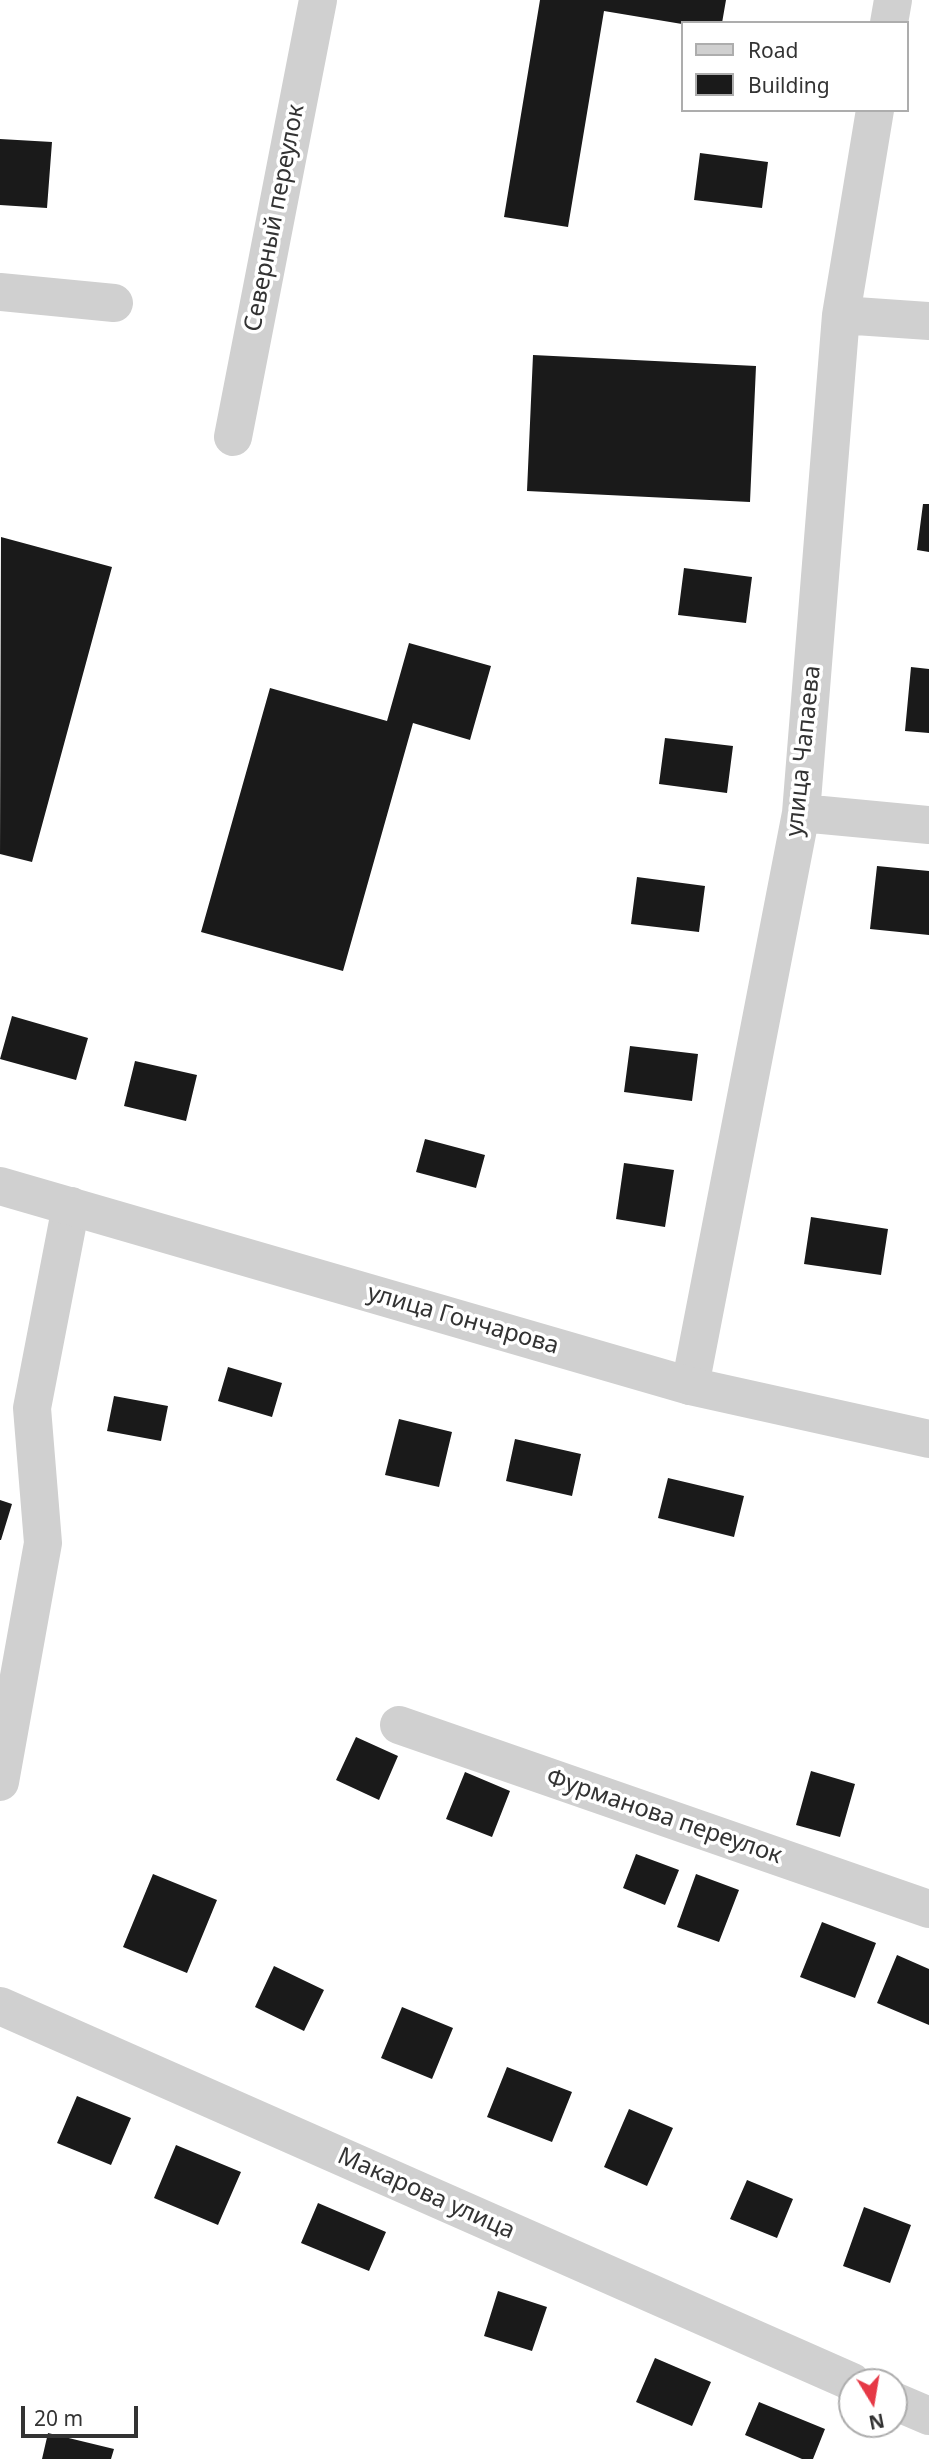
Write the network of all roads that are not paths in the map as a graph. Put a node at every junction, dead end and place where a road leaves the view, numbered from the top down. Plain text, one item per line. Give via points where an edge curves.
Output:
1 (318, 0) edge
2 (893, 0) edge
3 (890, 21) edge
4 (875, 112) edge
5 (0, 292) edge
6 (114, 303) dead end
7 (841, 315) junction
8 (929, 321) edge
9 (233, 437) dead end
10 (801, 813) junction
11 (929, 825) edge
12 (0, 1186) edge
13 (71, 1206) junction
14 (690, 1386) junction
15 (929, 1439) edge
16 (399, 1725) dead end
17 (0, 1782) edge
18 (929, 1909) edge
19 (0, 2006) edge
20 (838, 2376) edge
21 (908, 2406) edge
22 (929, 2416) edge

1 - 9 street, Северный переулок
2 - 3 street
4 - 7 street, улица Чапаева
5 - 6 street
7 - 8 street
7 - 10 street, улица Чапаева
10 - 11 street
10 - 14 street, улица Чапаева
12 - 13 street, улица Гончарова
13 - 14 street, улица Гончарова
13 - 17 street via 32,1408 43,1542
14 - 15 street, улица Гончарова
16 - 18 street, Фурманова переулок
19 - 20 street, Макарова улица
21 - 22 street

